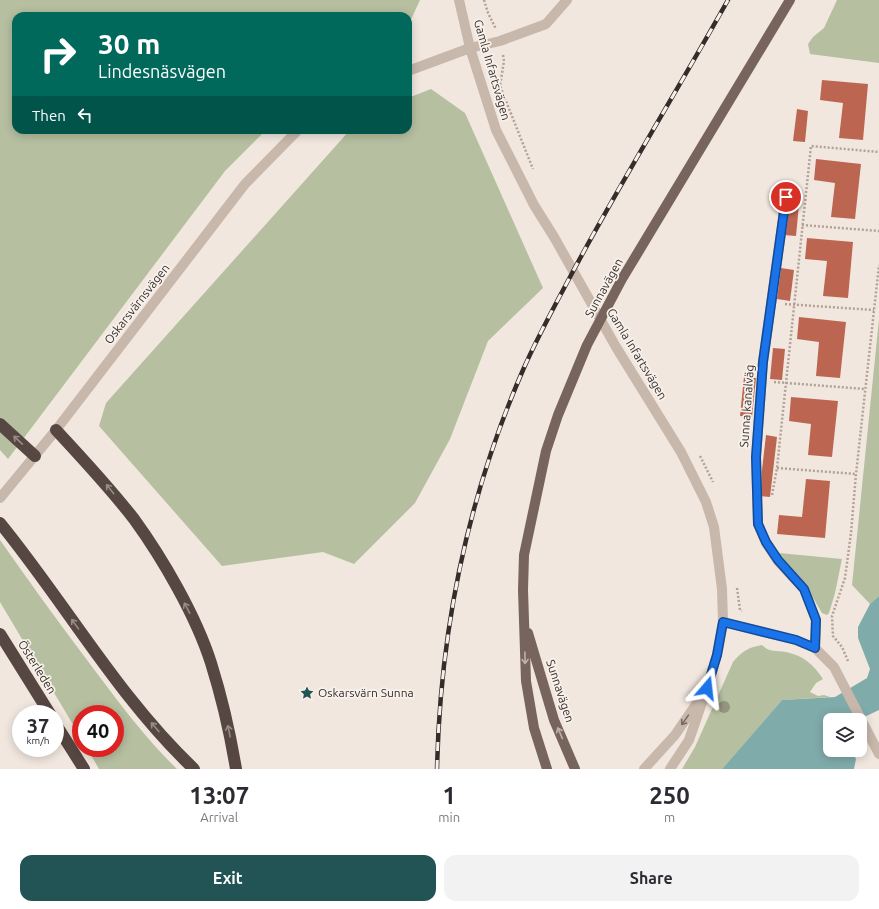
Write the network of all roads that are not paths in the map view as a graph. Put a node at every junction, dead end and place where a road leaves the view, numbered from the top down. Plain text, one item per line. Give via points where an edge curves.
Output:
1 (459, 0) edge
2 (567, 0) edge
3 (790, 0) edge
4 (470, 48) junction
5 (412, 70) edge
6 (294, 134) edge
7 (786, 197) dead end
8 (0, 424) edge
9 (56, 430) junction
10 (35, 456) junction
11 (0, 498) edge
12 (0, 523) edge
13 (524, 619) junction
14 (723, 622) junction
15 (0, 634) edge
16 (815, 648) junction
17 (707, 688) junction
18 (44, 705) edge
19 (64, 737) edge
20 (879, 754) edge
21 (547, 768) edge
22 (84, 769) edge
23 (194, 769) edge
24 (236, 769) edge
25 (575, 769) edge
26 (644, 769) edge
27 (670, 769) edge

1 - 4 street, Gamla Infartsvägen
2 - 4 street via 546,24 500,41
3 - 13 main road, Sunnavägen via 622,279 587,345 546,451 524,556
4 - 5 street
4 - 14 street, Gamla Infartsvägen via 496,130 534,205 616,347 681,452 706,502 714,527 718,555
6 - 9 street, Oskarsvärnsvägen via 245,184
7 - 16 street, Sunna kanalväg via 763,362 756,457 758,524 766,542 804,589 812,606 816,620
10 -> 8 highway
9 - 10 street, Oskarsvärnsvägen
24 -> 9 highway via 224,708 211,662 196,624 175,584 134,520 102,479
10 - 11 street, Oskarsvärnsvägen
23 -> 12 highway via 143,714 109,671
13 -> 21 main road, Sunnavägen via 526,681 534,728
25 -> 13 main road, Sunnavägen via 554,720
14 - 16 street via 796,640
14 - 17 street, Gamla Infartsvägen
15 - 18 highway, Österleden
16 - 20 street via 834,667
17 -> 26 street, Gamla Infartsvägen via 675,735
17 - 27 street, Gamla Infartsvägen via 689,740
19 - 22 highway

